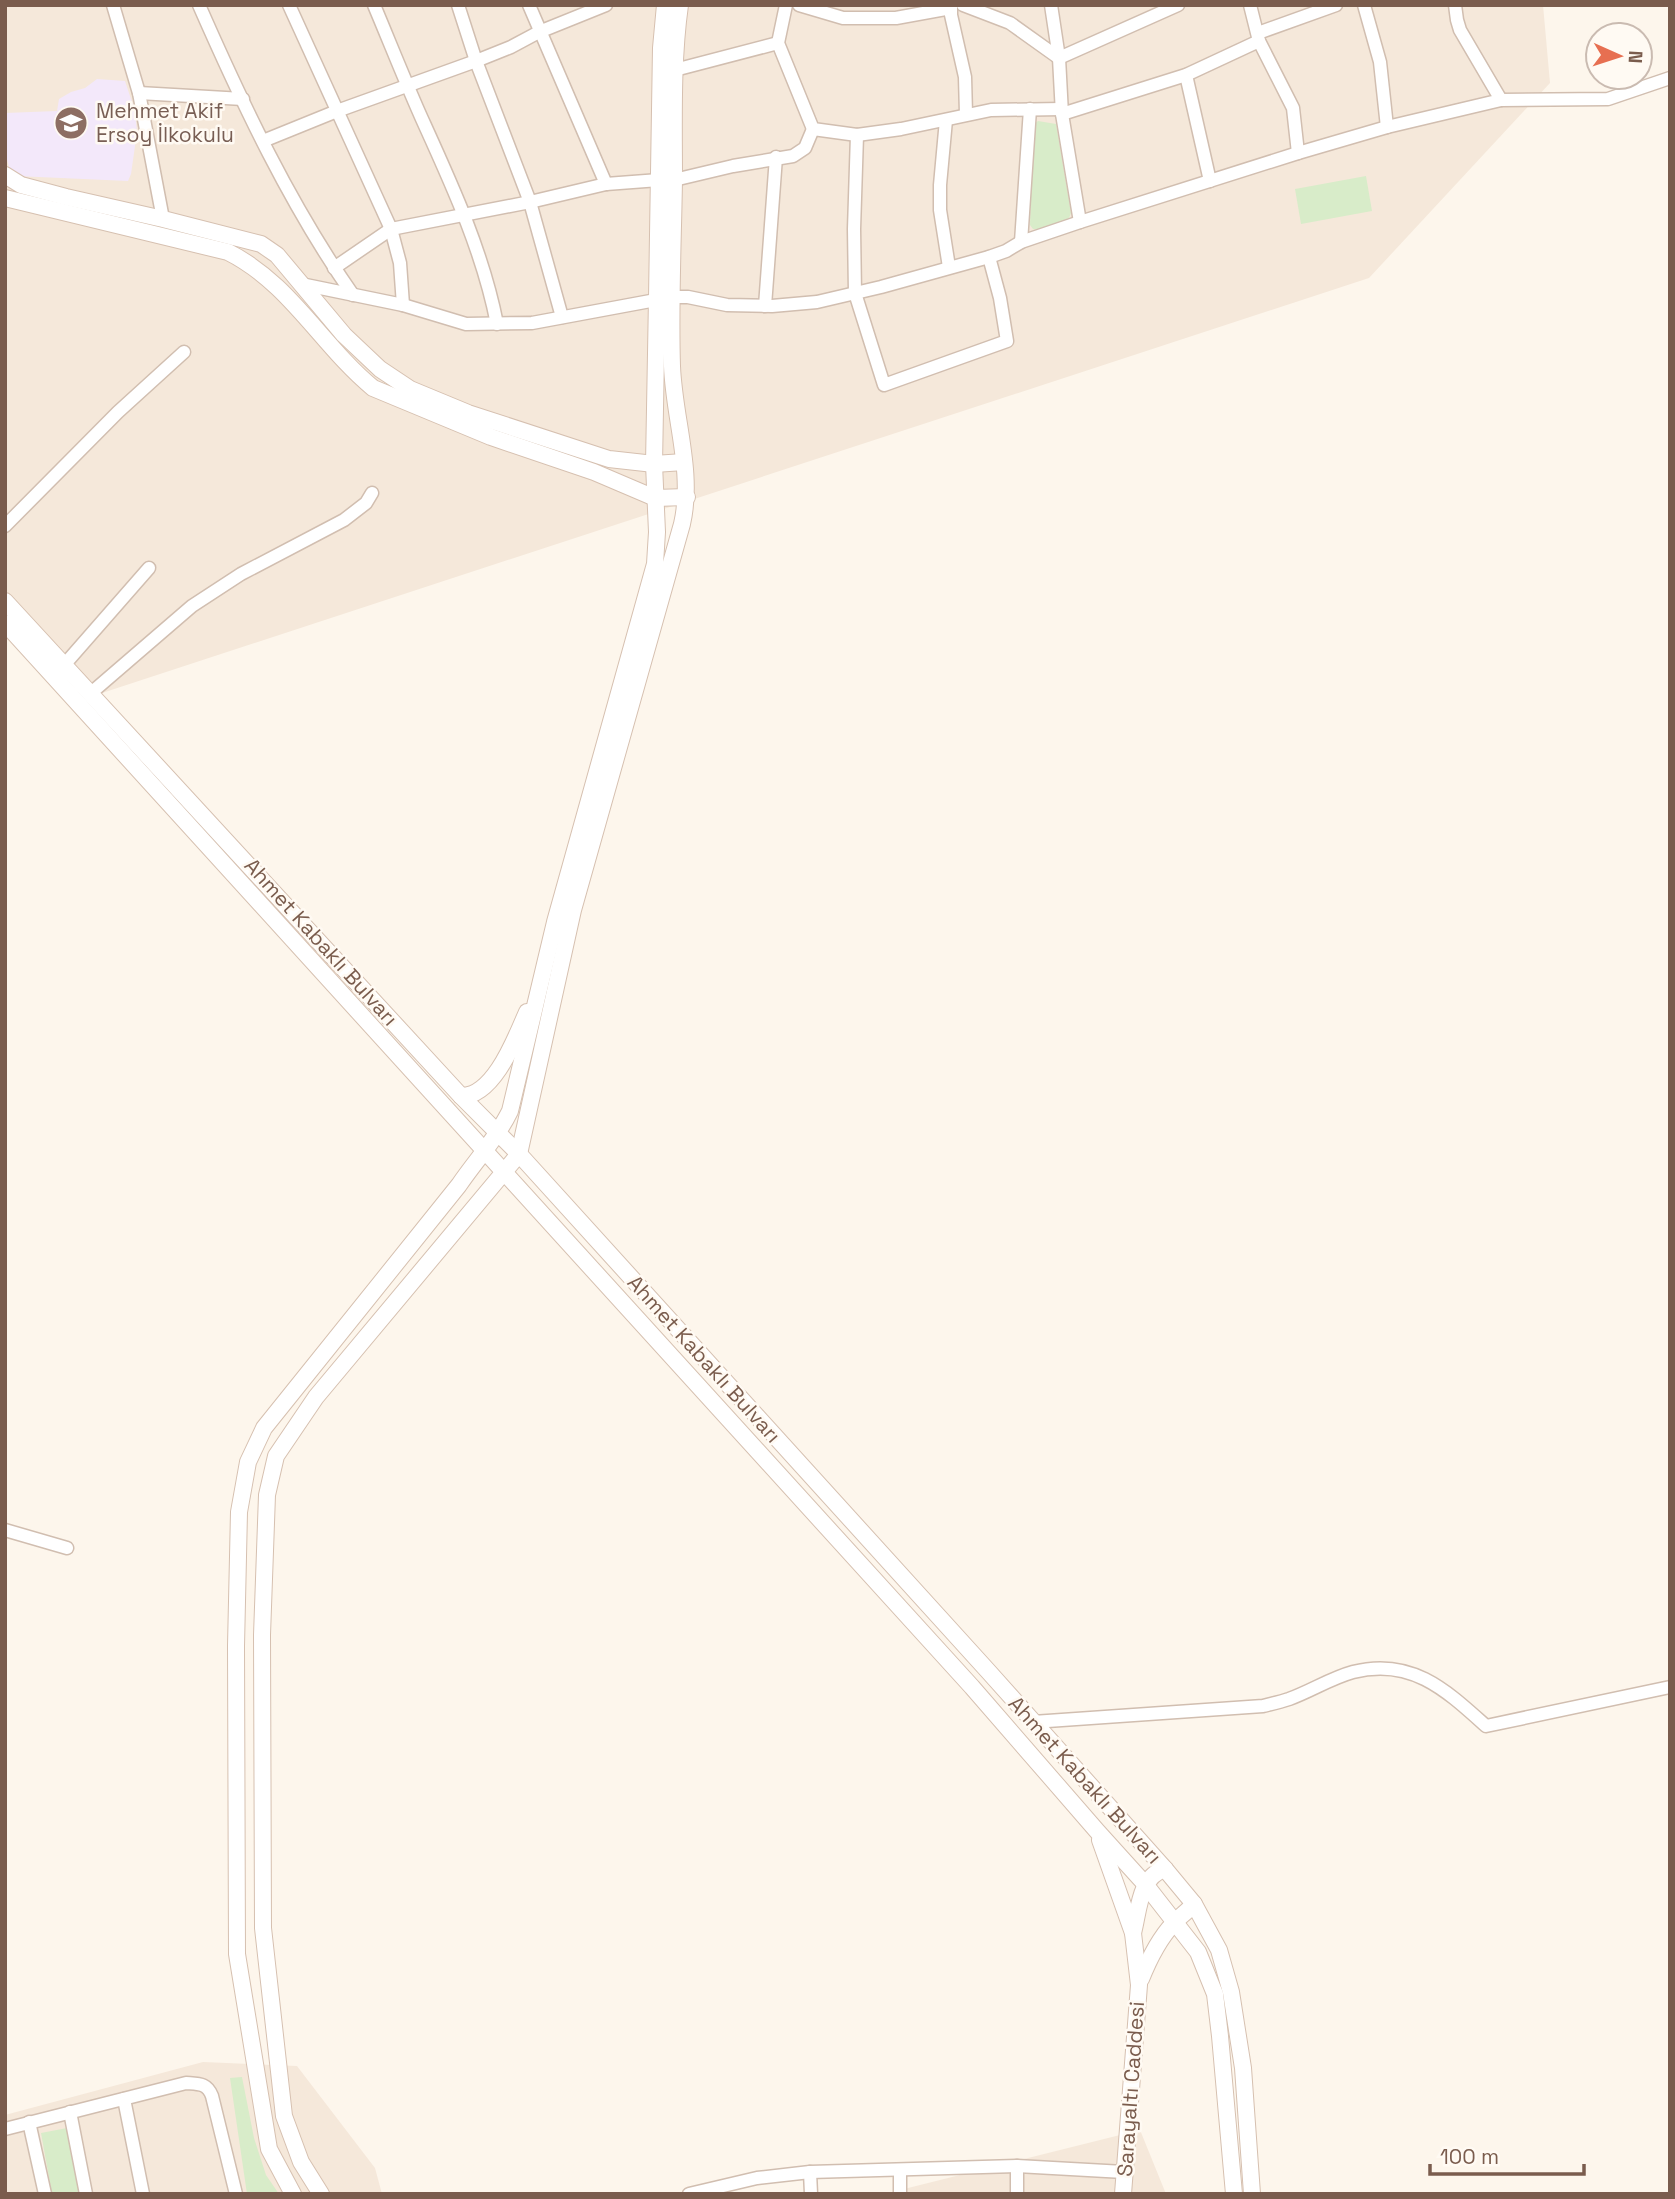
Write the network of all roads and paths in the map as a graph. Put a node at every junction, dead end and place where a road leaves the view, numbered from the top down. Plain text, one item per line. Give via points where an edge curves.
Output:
1 (113, 5) edge
2 (199, 5) edge
3 (289, 5) edge
4 (374, 5) edge
5 (458, 5) edge
6 (529, 5) edge
7 (606, 5) edge
8 (665, 5) edge
9 (680, 5) edge
10 (786, 5) edge
11 (799, 5) edge
12 (1051, 5) edge
13 (1178, 5) edge
14 (1250, 5) edge
15 (1336, 5) edge
16 (1364, 5) edge
17 (1455, 5) edge
18 (955, 6) edge
19 (1161, 8) edge
20 (539, 32) junction
21 (1259, 37) junction
22 (778, 43) junction
23 (1059, 58) junction
24 (476, 61) junction
25 (669, 72) junction
26 (1186, 75) junction
27 (1670, 78) edge
28 (407, 85) junction
29 (139, 93) junction
30 (243, 99) junction
31 (1501, 100) junction
32 (1030, 109) junction
33 (337, 111) junction
34 (1062, 111) junction
35 (966, 114) junction
36 (946, 120) junction
37 (1387, 127) junction
38 (813, 129) junction
39 (857, 135) junction
40 (263, 141) junction
41 (1298, 153) junction
42 (776, 157) junction
43 (5, 175) edge
44 (666, 180) junction
45 (1210, 181) junction
46 (606, 184) junction
47 (5, 198) edge
48 (530, 202) junction
49 (464, 214) junction
50 (163, 219) junction
51 (1080, 222) junction
52 (391, 229) junction
53 (1021, 242) junction
54 (989, 257) junction
55 (948, 267) junction
56 (334, 268) junction
57 (301, 284) junction
58 (855, 293) junction
59 (353, 295) junction
60 (664, 298) junction
61 (403, 305) junction
62 (765, 306) junction
63 (562, 317) junction
64 (497, 324) junction
65 (184, 352) dead end
66 (684, 462) junction
67 (654, 464) junction
68 (372, 493) dead end
69 (687, 497) junction
70 (655, 498) junction
71 (5, 526) edge
72 (149, 568) dead end
73 (5, 601) edge
74 (5, 623) edge
75 (65, 664) junction
76 (91, 693) junction
77 (541, 981) junction
78 (461, 1096) junction
79 (497, 1134) junction
80 (484, 1149) junction
81 (519, 1154) junction
82 (504, 1171) junction
83 (5, 1530) edge
84 (67, 1548) dead end
85 (1670, 1687) edge
86 (1033, 1723) junction
87 (1097, 1831) junction
88 (1165, 1869) junction
89 (1145, 1884) junction
90 (1194, 1904) junction
91 (1174, 1922) junction
92 (1133, 1933) junction
93 (1139, 1985) junction
94 (124, 2099) junction
95 (70, 2112) junction
96 (29, 2122) junction
97 (5, 2129) edge
98 (1017, 2166) junction
99 (900, 2171) junction
100 (810, 2172) junction
101 (1124, 2172) junction
102 (716, 2190) edge
103 (45, 2194) edge
104 (86, 2194) edge
105 (143, 2194) edge
106 (236, 2194) edge
107 (293, 2194) edge
108 (321, 2194) edge
109 (689, 2194) edge
110 (811, 2194) edge
111 (900, 2194) edge
112 (1017, 2194) edge
113 (1123, 2194) edge
114 (1234, 2194) edge
115 (1252, 2194) edge

1 - 29 street
2 - 30 street
3 - 33 street
4 - 28 street
5 - 24 street
6 - 20 street
7 - 20 street
8 - 25 street
9 - 25 street
10 - 22 street
11 - 18 street via 843,18 896,18
12 - 23 street
13 - 19 street
14 - 21 street
15 - 21 street
16 - 37 street via 1380,62
17 - 31 street via 1460,30
18 - 23 street via 1010,23
18 - 35 street
19 - 23 street
20 - 24 street
20 - 46 street
21 - 26 street
21 - 41 street via 1293,108
22 - 25 street
22 - 38 street
23 - 34 street
24 - 28 street
24 - 48 street
25 - 44 street
26 - 34 street
26 - 45 street
27 - 31 street via 1608,99
28 - 33 street
28 - 49 street
29 - 30 street
29 - 50 street
30 - 40 street
31 - 37 street
32 - 34 street
32 - 35 street
32 - 53 street
33 - 40 street
33 - 52 street
34 - 51 street
35 - 36 street
36 - 39 street
36 - 55 street via 940,210
37 - 41 street
38 - 39 street
38 - 42 street via 805,148 793,156
39 - 58 street
40 - 56 street
41 - 45 street
42 - 44 street
42 - 62 street
43 - 50 street via 21,185
44 - 46 street
44 - 60 street
45 - 51 street
46 - 48 street
47 - 70 street via 228,252 269,278 373,388
48 - 49 street
48 - 63 street
49 - 52 street
49 - 64 street
50 - 57 street via 261,244 277,255
51 - 53 street
52 - 56 street
52 - 61 street via 400,263
53 - 54 street
54 - 55 street
54 - 58 street via 1007,341 884,385
55 - 58 street
56 - 59 street
57 - 59 street
57 - 67 street via 344,335 380,369 410,389 570,447
58 - 62 street
59 - 61 street
60 - 62 street
60 - 63 street
60 - 66 street
60 - 67 street
61 - 64 street via 466,324
63 - 64 street
65 - 71 street
66 - 67 street
66 - 69 street
67 - 70 street
68 - 76 street via 344,520 192,606
69 - 70 street
69 - 81 street via 573,910
70 - 77 street via 655,565
72 - 75 street
73 - 75 street, Ahmet Kabaklı Bulvarı
74 - 80 street, Ahmet Kabaklı Bulvarı
75 - 76 street, Ahmet Kabaklı Bulvarı
76 - 78 street, Ahmet Kabaklı Bulvarı
77 - 78 street via 508,1055 480,1092
77 - 79 street via 510,1111
78 - 79 street, Ahmet Kabaklı Bulvarı
79 - 80 street
79 - 81 street, Ahmet Kabaklı Bulvarı
80 - 82 street, Ahmet Kabaklı Bulvarı
80 - 107 street via 264,1428 248,1462 239,1512 236,1646 237,1954 269,2149
81 - 82 street
81 - 86 street, Ahmet Kabaklı Bulvarı
82 - 87 street, Ahmet Kabaklı Bulvarı
82 - 108 street via 316,1397 276,1456 267,1495 262,1635 263,1928 284,2116 301,2162
83 - 84 street
85 - 86 street via 1486,1726 1417,1675 1395,1668 1373,1669 1353,1672 1263,1706
86 - 88 street, Ahmet Kabaklı Bulvarı
87 - 89 street, Ahmet Kabaklı Bulvarı
87 - 92 street
88 - 89 street
88 - 90 street, Ahmet Kabaklı Bulvarı
89 - 91 street, Ahmet Kabaklı Bulvarı
89 - 92 street
90 - 91 street
90 - 115 street, Ahmet Kabaklı Bulvarı via 1219,1951 1231,1992 1243,2068
91 - 93 street via 1150,1956
91 - 114 street, Ahmet Kabaklı Bulvarı via 1198,1952 1215,1994
92 - 93 street
93 - 101 street, Sarayaltı Caddesi
94 - 95 street
94 - 105 street
94 - 106 street via 186,2083 209,2089
95 - 96 street
95 - 104 street
96 - 97 street
96 - 103 street
98 - 99 street
98 - 101 street
98 - 112 street
99 - 100 street
99 - 111 street
100 - 102 street via 757,2178
100 - 110 street
101 - 113 street, Sarayaltı Caddesi
102 - 109 street

